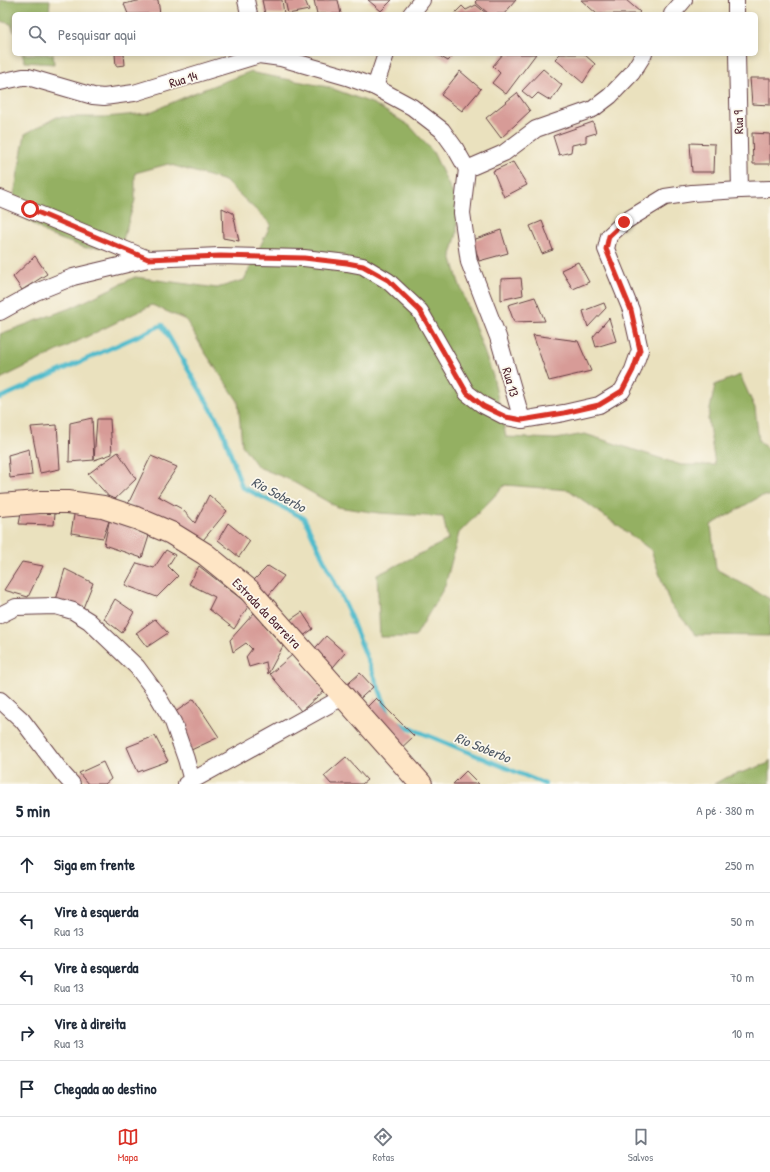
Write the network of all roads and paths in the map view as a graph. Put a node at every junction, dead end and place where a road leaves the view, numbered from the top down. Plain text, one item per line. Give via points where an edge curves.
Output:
1 (246, 0) edge
2 (422, 0) edge
3 (684, 0) edge
4 (736, 0) edge
5 (249, 12) edge
6 (412, 12) edge
7 (674, 12) edge
8 (736, 12) edge
9 (256, 56) edge
10 (266, 56) edge
11 (385, 56) edge
12 (643, 56) edge
13 (737, 56) edge
14 (0, 82) edge
15 (375, 88) junction
16 (467, 169) junction
17 (770, 189) edge
18 (740, 190) junction
19 (0, 198) edge
20 (148, 259) junction
21 (0, 312) edge
22 (522, 420) junction
23 (0, 505) edge
24 (0, 615) edge
25 (343, 697) junction
26 (0, 700) edge
27 (189, 782) edge
28 (72, 784) edge
29 (421, 784) edge

1 - 5 street
2 - 6 street
3 - 7 street
4 - 8 street
9 - 14 street, Rua 14 via 134,93 104,97 28,77
10 - 15 street, Rua 14 via 347,77
11 - 15 street
12 - 16 street via 632,73 593,109 536,129 504,153
13 - 18 street, Rua 9
15 - 16 street via 412,107 442,130
16 - 22 street, Rua 13 via 462,213 468,262 498,337
17 - 18 street
18 - 22 street via 665,197 624,222 609,236 606,249 631,310 640,350 633,370 622,391 599,405
19 - 20 street
20 - 21 street via 73,277 36,292
20 - 22 street via 220,256 304,258 363,266 388,280 420,311 467,393 483,406 506,417
23 - 25 main road, Estrada da Barreira via 68,502 96,506 136,518 171,533 205,554 249,590
24 - 27 street via 16,607 56,606 73,611 89,621 137,667 154,690 173,722 186,759
25 - 27 street
25 - 29 main road, Estrada da Barreira
26 - 28 street via 22,720

